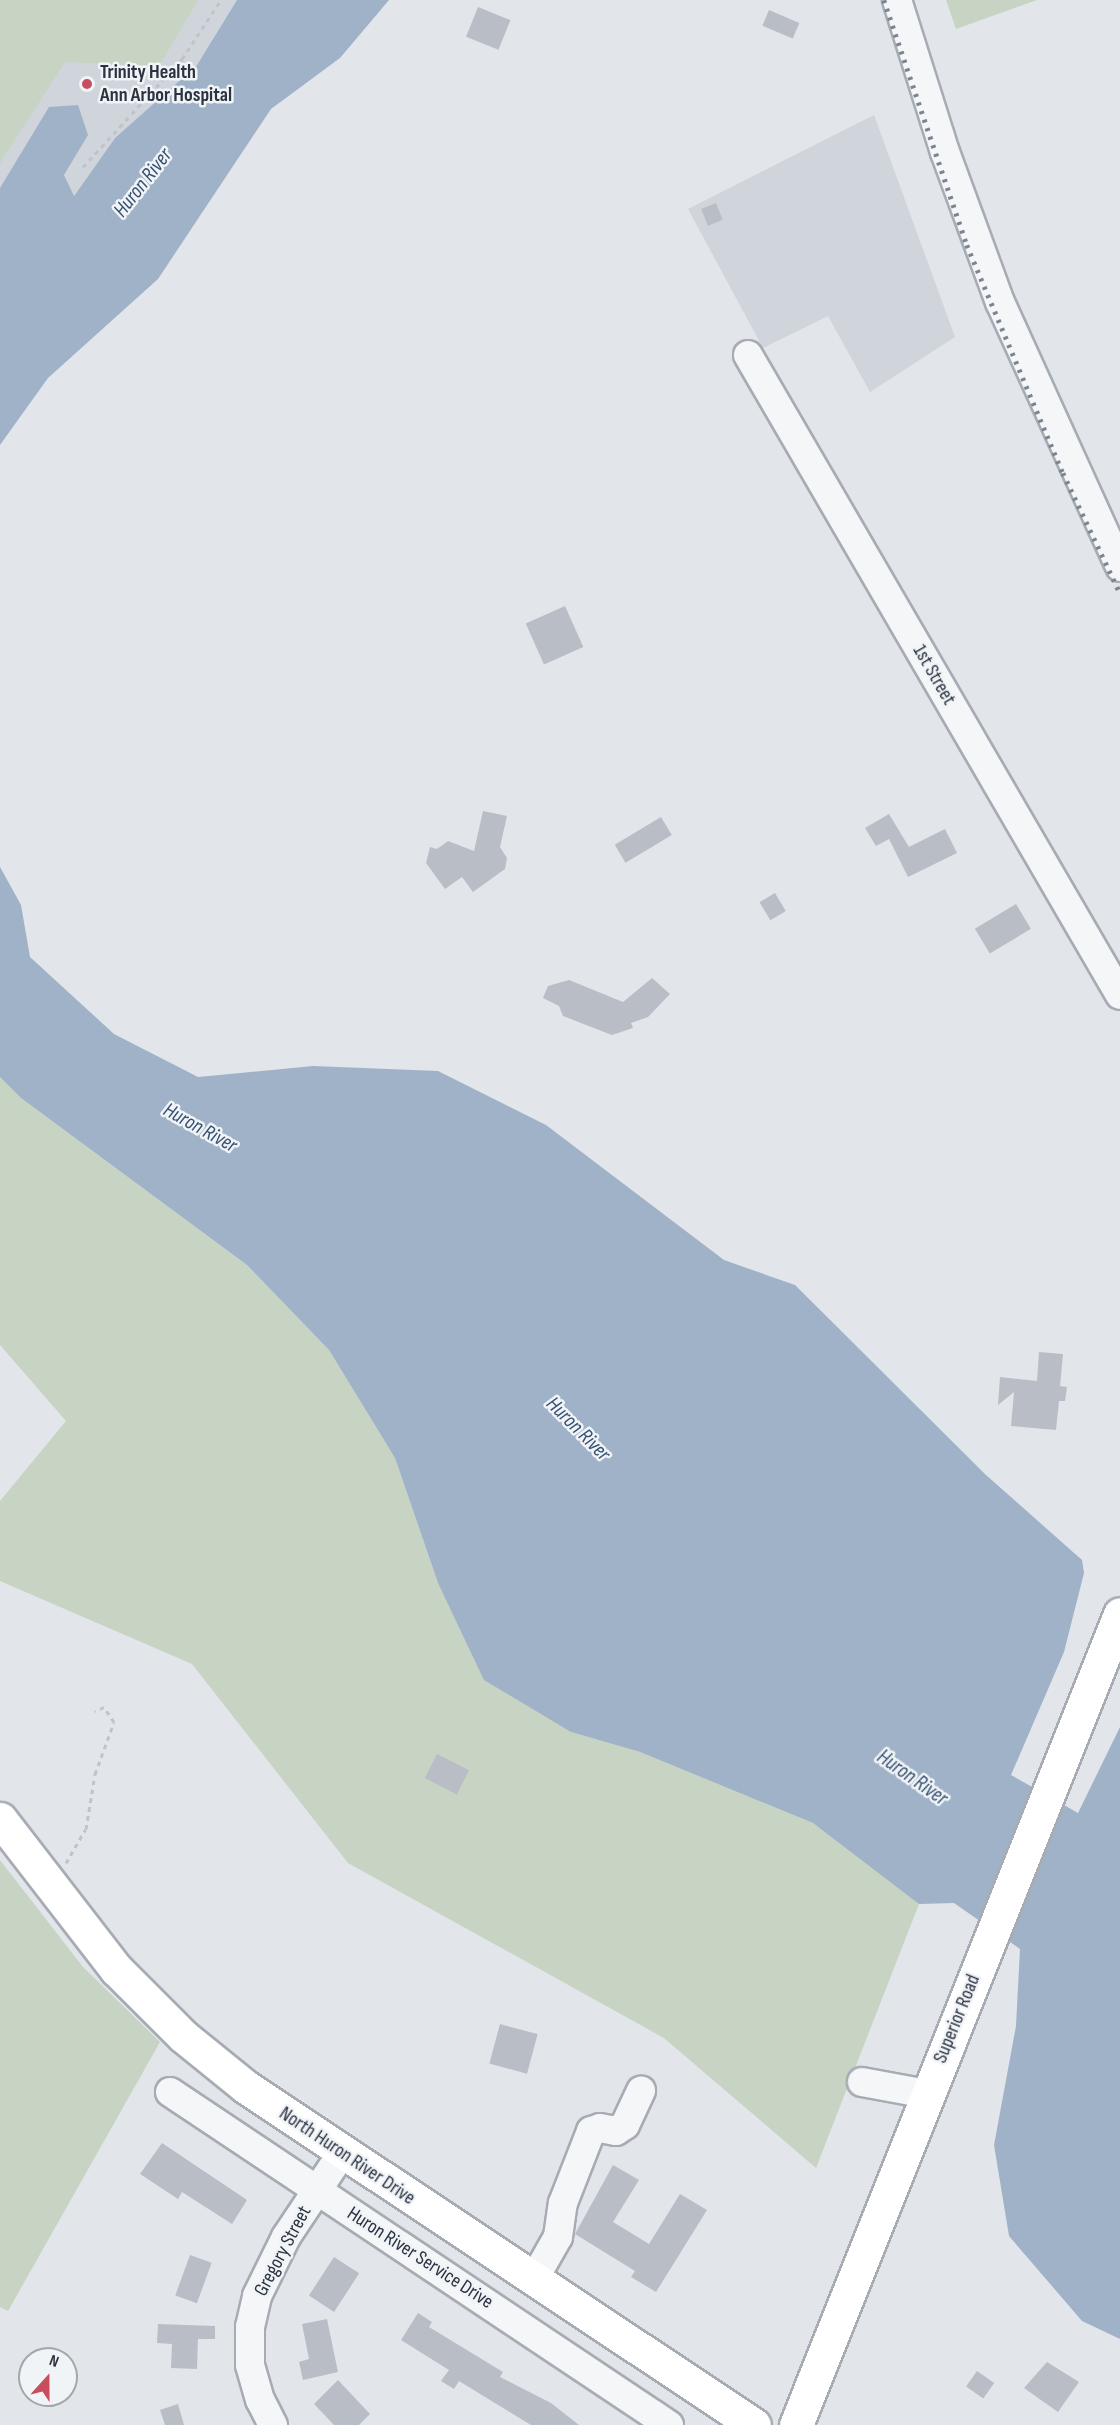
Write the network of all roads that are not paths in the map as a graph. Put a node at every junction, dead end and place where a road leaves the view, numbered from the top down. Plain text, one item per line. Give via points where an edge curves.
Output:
1 (897, 0) edge
2 (748, 355) dead end
3 (1120, 567) edge
4 (1120, 995) edge
5 (1120, 1614) edge
6 (0, 1819) edge
7 (862, 2082) dead end
8 (641, 2091) dead end
9 (170, 2092) dead end
10 (927, 2094) junction
11 (342, 2153) junction
12 (316, 2191) junction
13 (534, 2279) junction
14 (273, 2425) edge
15 (669, 2425) edge
16 (754, 2425) edge
17 (796, 2425) edge

1 - 3 street via 945,152 1000,302
2 - 4 street, 1st Street
5 - 10 main road, Superior Road
6 - 11 main road, North Huron River Drive via 116,1969 183,2036 246,2087
7 - 10 street
8 - 13 street via 625,2125 616,2131 600,2128 591,2132 563,2203 558,2237
9 - 12 street, Huron River Service Drive
10 - 17 main road, Superior Road
11 - 12 street, Gregory Street
11 - 13 main road, North Huron River Drive
12 - 14 street, Gregory Street via 268,2271 250,2327 250,2365 260,2400
12 - 15 street, Huron River Service Drive
13 - 16 main road, North Huron River Drive

